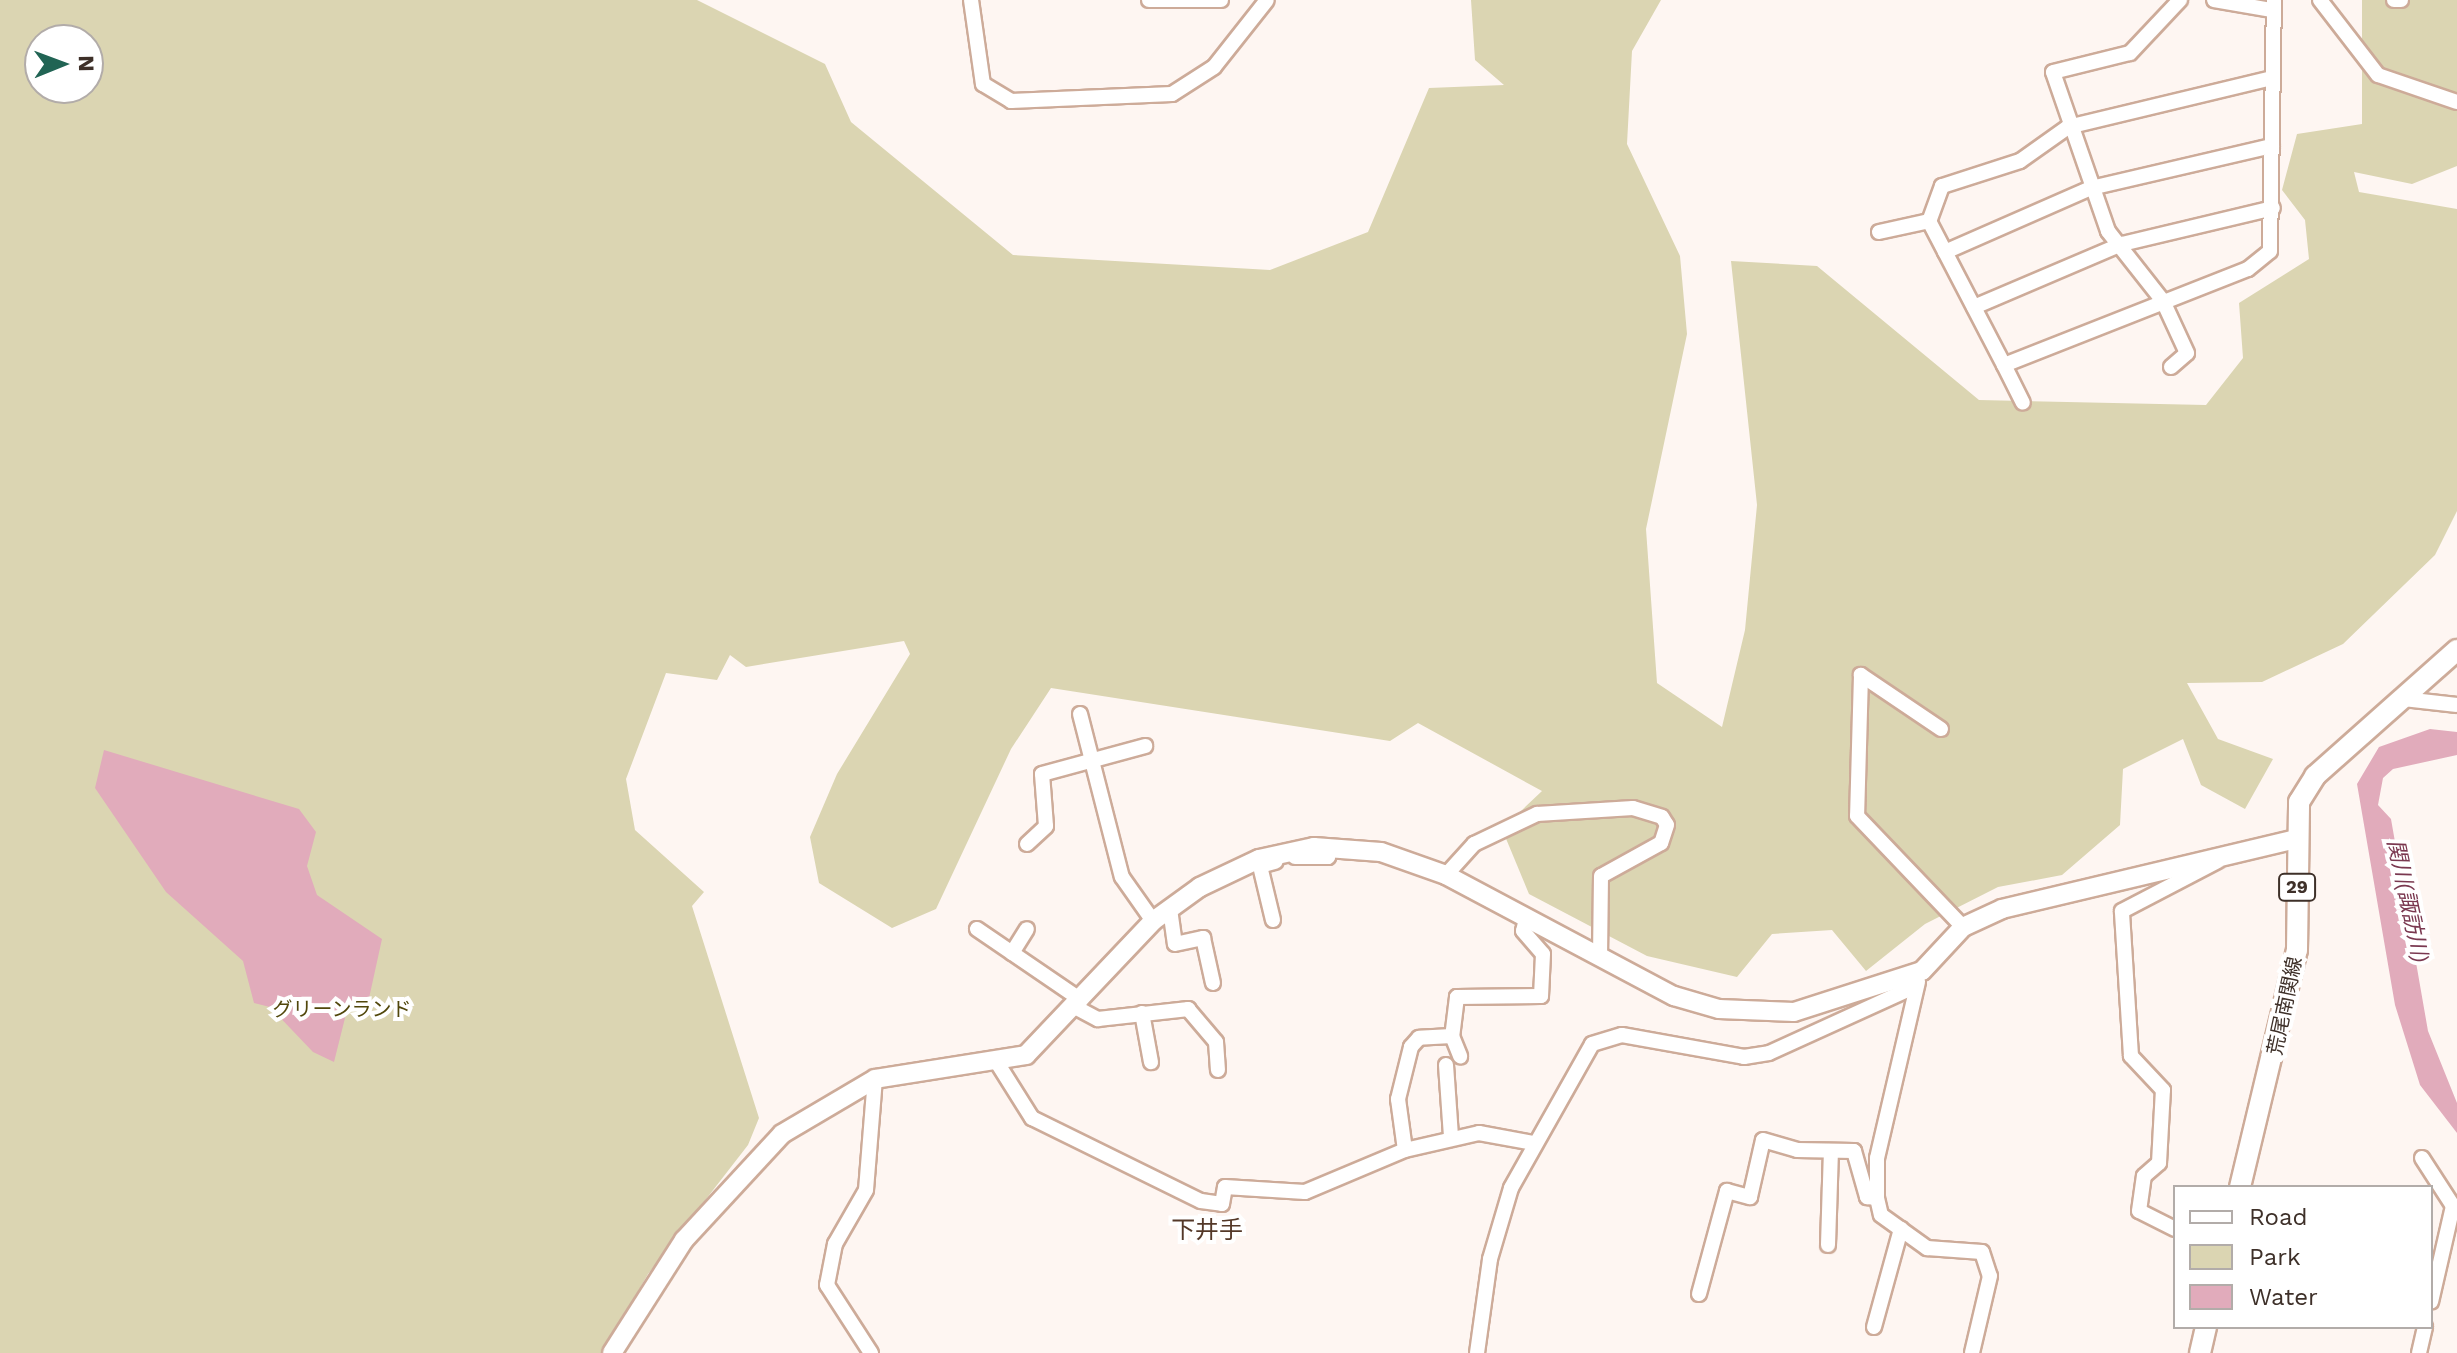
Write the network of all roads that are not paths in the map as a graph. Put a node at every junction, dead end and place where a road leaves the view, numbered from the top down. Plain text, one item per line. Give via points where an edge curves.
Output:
1 (971, 0) edge
2 (1149, 0) edge
3 (1221, 0) edge
4 (1267, 0) edge
5 (2180, 0) edge
6 (2214, 0) edge
7 (2320, 0) edge
8 (2394, 0) edge
9 (2401, 0) edge
10 (2273, 5) edge
11 (2272, 78) junction
12 (2457, 102) edge
13 (2068, 127) junction
14 (2272, 146) junction
15 (2091, 188) junction
16 (2273, 208) junction
17 (1929, 221) junction
18 (1879, 232) dead end
19 (2122, 244) junction
20 (1945, 252) junction
21 (2163, 301) junction
22 (1974, 307) junction
23 (2004, 365) junction
24 (2171, 367) dead end
25 (2023, 403) dead end
26 (2457, 650) edge
27 (2404, 699) junction
28 (2457, 705) edge
29 (1080, 714) dead end
30 (1941, 729) dead end
31 (1145, 746) dead end
32 (1092, 762) junction
33 (2296, 839) junction
34 (1027, 844) dead end
35 (1331, 847) junction
36 (2218, 861) junction
37 (1446, 875) junction
38 (1170, 909) junction
39 (1526, 919) junction
40 (1273, 920) dead end
41 (1153, 921) junction
42 (1963, 927) junction
43 (977, 929) dead end
44 (1027, 929) dead end
45 (1012, 953) junction
46 (1600, 957) junction
47 (1919, 979) junction
48 (1213, 983) dead end
49 (1078, 1004) junction
50 (1142, 1013) junction
51 (1452, 1036) junction
52 (1460, 1056) dead end
53 (1151, 1062) dead end
54 (998, 1064) junction
55 (1446, 1065) dead end
56 (1218, 1070) dead end
57 (875, 1079) junction
58 (1451, 1137) junction
59 (1534, 1143) junction
60 (1405, 1150) junction
61 (1831, 1151) junction
62 (2422, 1158) dead end
63 (2241, 1185) edge
64 (1877, 1198) junction
65 (2173, 1228) edge
66 (1901, 1229) junction
67 (1828, 1245) dead end
68 (2433, 1292) edge
69 (1699, 1294) dead end
70 (1874, 1327) dead end
71 (2206, 1329) edge
72 (2425, 1329) edge
73 (612, 1353) edge
74 (871, 1353) edge
75 (1477, 1353) edge
76 (1972, 1353) edge
77 (2200, 1353) edge
78 (2419, 1353) edge

1 - 4 street via 983,84 1011,101 1172,94 1214,67
2 - 3 street
5 - 13 street via 2130,53 2053,72
6 - 10 street
7 - 12 street via 2378,75
8 - 9 street
10 - 11 street
11 - 13 street
11 - 14 street
13 - 15 street
13 - 17 street via 2020,161 1942,186
14 - 15 street
14 - 16 street
15 - 19 street via 2108,231
15 - 20 street
16 - 19 street
16 - 21 street via 2270,251 2248,269
17 - 18 street
17 - 20 street
19 - 21 street
19 - 22 street
20 - 22 street
21 - 23 street
21 - 24 street via 2187,353
22 - 23 street
23 - 25 street
26 - 27 main road, 荒尾南関線 / 29
27 - 28 street
27 - 33 main road, 荒尾南関線 / 29 via 2315,776 2299,802
29 - 32 street
30 - 42 street via 1861,675 1857,816
31 - 32 street
32 - 34 street via 1042,774 1046,826
32 - 41 street via 1122,877
33 - 36 street
33 - 63 main road, 荒尾南関線 / 29 via 2292,984
35 - 37 street via 1381,852
35 - 38 street via 1293,849 1233,868
35 - 40 street via 1328,857 1260,866
36 - 42 street via 2002,909
36 - 65 street via 2122,911 2131,1056 2163,1090 2159,1163 2144,1176 2139,1211
37 - 39 street
37 - 46 street via 1474,844 1537,814 1633,808 1662,817 1667,825 1661,843 1601,876
38 - 41 street
38 - 48 street via 1175,944 1203,938
39 - 46 street
39 - 51 street via 1523,931 1543,954 1541,996 1457,997
41 - 49 street
42 - 47 street
43 - 45 street
44 - 45 street
45 - 49 street
46 - 47 street via 1674,996 1743,1010 1794,1012
47 - 59 street via 1769,1053 1744,1057 1622,1035 1601,1039
47 - 64 street via 1877,1158
49 - 50 street via 1098,1019
49 - 54 street via 1026,1055
50 - 53 street
50 - 56 street via 1179,1008 1197,1015 1216,1042
51 - 52 street
51 - 60 street via 1419,1038 1411,1047 1398,1099
54 - 57 street
54 - 60 street via 1032,1118 1201,1201 1222,1204 1225,1187 1305,1192
55 - 58 street
57 - 73 street via 816,1110 754,1159 684,1240
57 - 74 street via 866,1190 835,1244 827,1285
58 - 59 street via 1509,1133
58 - 60 street
59 - 75 street via 1511,1188 1490,1259
61 - 64 street via 1854,1151 1867,1197
61 - 67 street
61 - 69 street via 1763,1140 1750,1197 1727,1191
62 - 68 street via 2453,1206
64 - 66 street via 1881,1215
66 - 70 street
66 - 76 street via 1927,1248 1982,1252 1990,1276
71 - 77 main road
72 - 78 street

